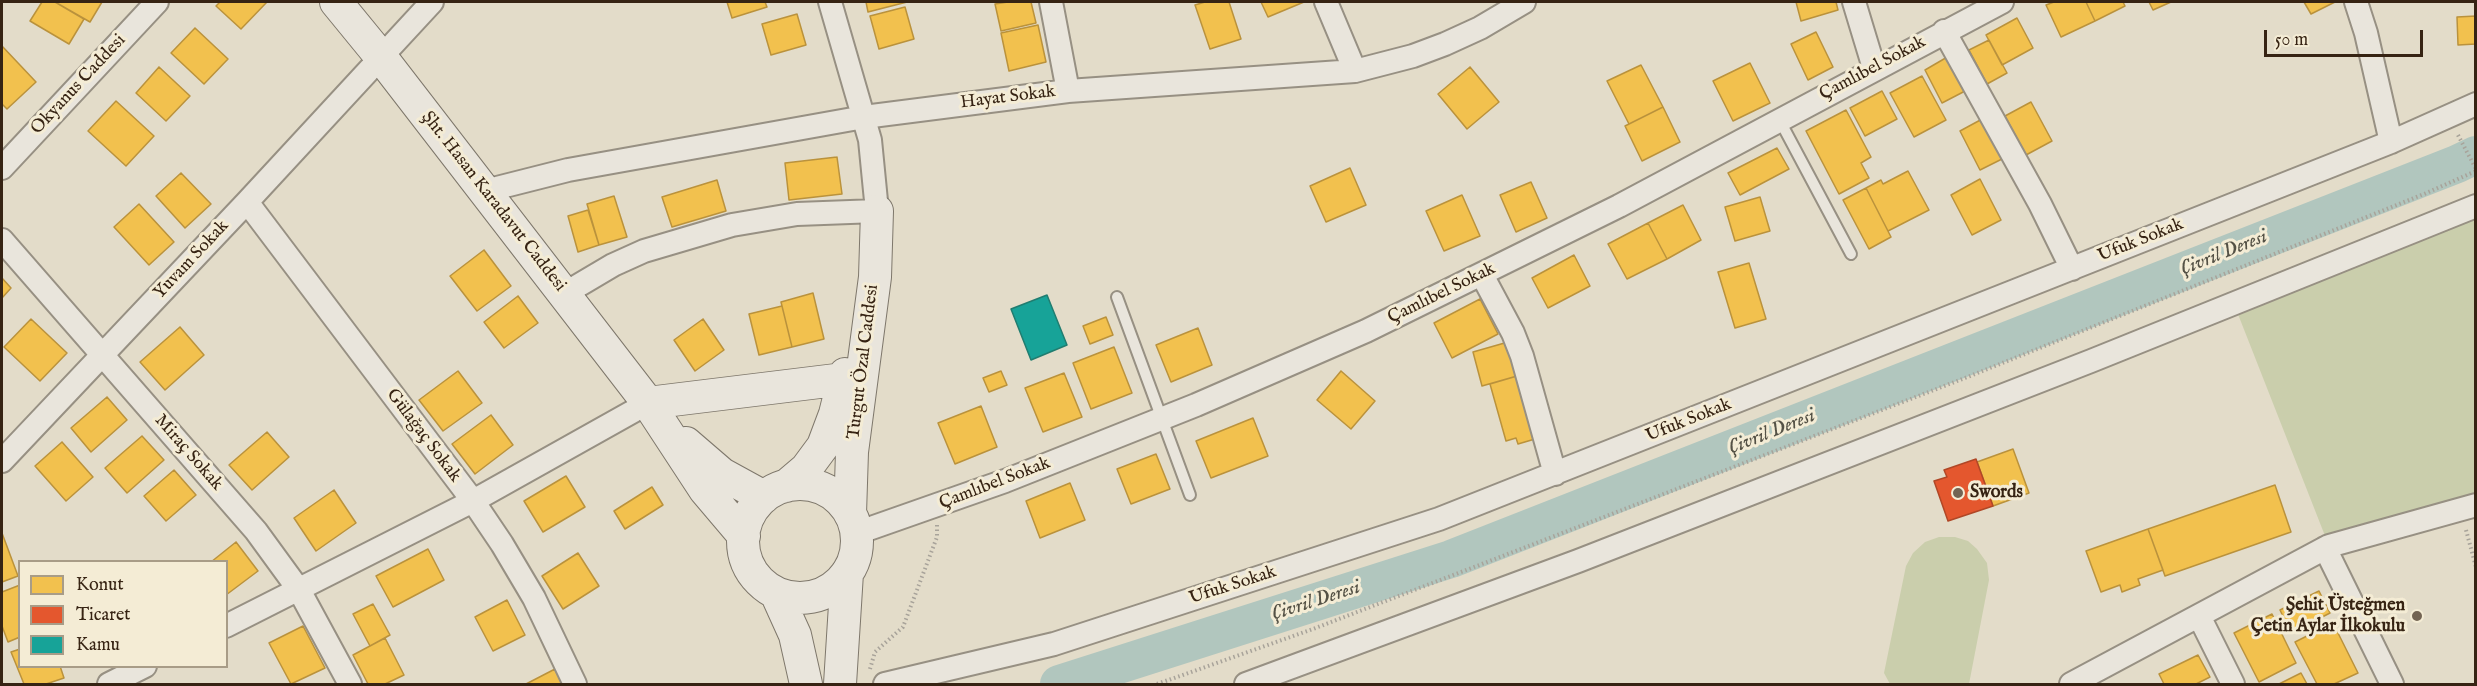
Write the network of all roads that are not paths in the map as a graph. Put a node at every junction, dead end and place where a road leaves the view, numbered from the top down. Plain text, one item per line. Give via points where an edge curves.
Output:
1 (157, 2) edge
2 (336, 2) edge
3 (432, 2) edge
4 (830, 2) edge
5 (1051, 2) edge
6 (1326, 2) edge
7 (1524, 2) edge
8 (1854, 2) edge
9 (2002, 2) edge
10 (2356, 2) edge
11 (1944, 31) junction
12 (381, 57) junction
13 (1874, 68) junction
14 (1355, 71) junction
15 (1068, 91) junction
16 (2475, 104) edge
17 (864, 117) junction
18 (1779, 119) junction
19 (2391, 142) junction
20 (2, 168) edge
21 (485, 191) junction
22 (247, 202) junction
23 (2475, 206) edge
24 (877, 211) junction
25 (2, 240) edge
26 (1851, 254) dead end
27 (2072, 269) junction
28 (1482, 275) junction
29 (564, 294) junction
30 (1118, 297) dead end
31 (102, 355) junction
32 (844, 379) junction
33 (648, 403) junction
34 (1160, 419) junction
35 (2, 461) edge
36 (1555, 474) junction
37 (775, 492) junction
38 (1190, 495) dead end
39 (472, 501) junction
40 (2468, 507) edge
41 (854, 523) junction
42 (744, 536) junction
43 (2325, 548) junction
44 (848, 573) junction
45 (299, 590) junction
46 (776, 593) junction
47 (2199, 616) junction
48 (228, 625) edge
49 (141, 668) edge
50 (865, 681) edge
51 (2078, 683) edge
52 (109, 684) edge
53 (350, 684) edge
54 (575, 684) edge
55 (806, 684) edge
56 (1246, 684) edge
57 (2234, 684) edge
58 (2392, 684) edge

1 - 20 street, Okyanus Caddesi
2 - 12 street, Şht. Hasan Karadavut Caddesi
3 - 12 street, Yuvam Sokak
4 - 17 street, Turgut Özal Caddesi
5 - 15 street
6 - 14 street
7 - 14 street, Hayat Sokak via 1445,44
8 - 13 street
9 - 11 street, Çamlıbel Sokak
10 - 19 street
11 - 13 street, Çamlıbel Sokak
11 - 27 street
12 - 21 street, Şht. Hasan Karadavut Caddesi
12 - 22 street, Yuvam Sokak
13 - 18 street, Çamlıbel Sokak
14 - 15 street, Hayat Sokak
15 - 17 street, Hayat Sokak
16 - 19 street, Ufuk Sokak
17 - 21 street, Hayat Sokak via 568,170
17 - 24 street, Turgut Özal Caddesi
18 - 26 lane
18 - 28 street, Çamlıbel Sokak via 1620,206
19 - 27 street, Ufuk Sokak
21 - 29 street, Şht. Hasan Karadavut Caddesi
22 - 31 street, Yuvam Sokak
22 - 39 street, Gülağaç Sokak
23 - 56 street via 1534,578
24 - 29 street via 797,214 732,225 644,251
24 - 32 street, Turgut Özal Caddesi
24 - 41 street, Turgut Özal Caddesi via 875,277 852,452
25 - 31 street, Miraç Sokak
27 - 36 street, Ufuk Sokak
28 - 34 street, Çamlıbel Sokak via 1366,331
28 - 36 street via 1522,356
29 - 33 street, Şht. Hasan Karadavut Caddesi
30 - 34 lane
31 - 35 street, Yuvam Sokak
31 - 45 street, Miraç Sokak via 256,531
32 - 33 street
32 - 37 street, Turgut Özal Caddesi via 823,446 806,470
33 - 37 street via 709,464 738,484
33 - 39 street
33 - 42 street via 705,490
34 - 38 lane
34 - 41 street, Çamlıbel Sokak via 938,505
36 - 50 street, Ufuk Sokak via 1439,519 1054,644
37 - 41 street via 807,485 828,491 844,505
37 - 42 street via 750,515
39 - 45 street
39 - 54 street, Gülağaç Sokak via 534,598
40 - 43 street
41 - 44 street via 856,554
42 - 46 street via 749,565 760,581
43 - 47 street
43 - 58 street
44 - 46 street via 816,596
44 - 50 street
45 - 48 street
45 - 53 street, Miraç Sokak
46 - 55 street via 795,635
47 - 51 street
47 - 57 street
49 - 52 street

